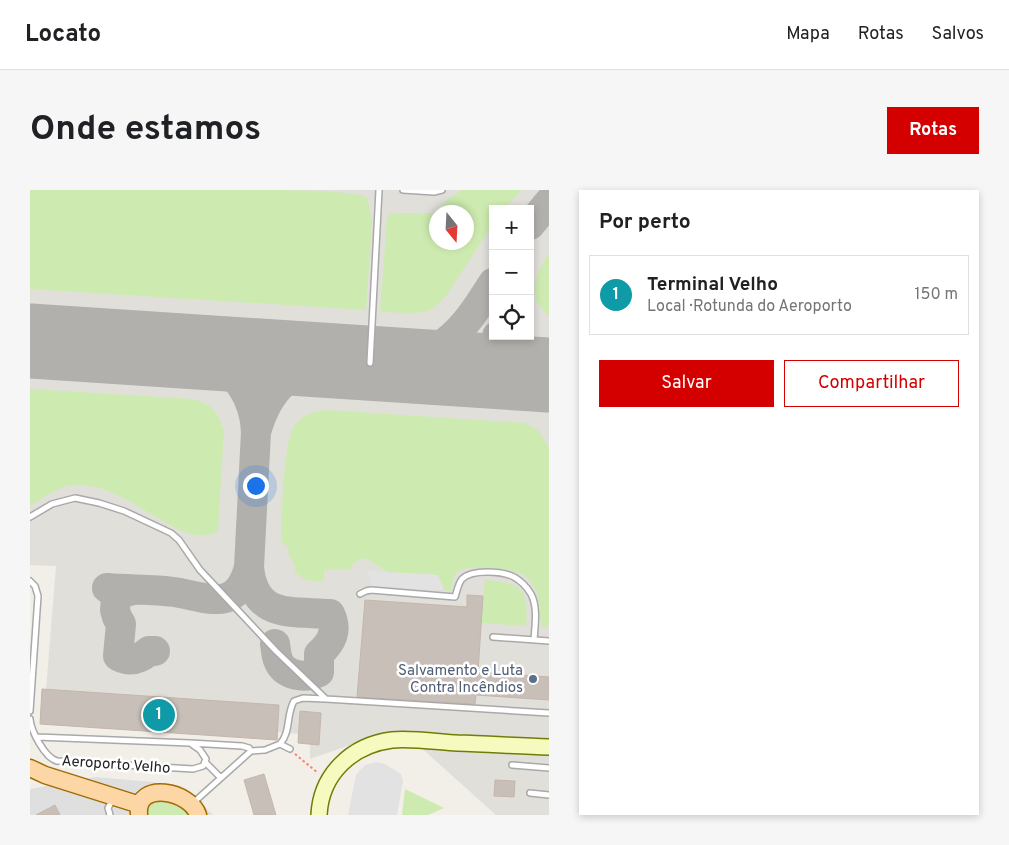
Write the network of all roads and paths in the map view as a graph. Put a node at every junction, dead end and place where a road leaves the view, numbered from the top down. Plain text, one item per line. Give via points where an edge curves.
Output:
1 (379, 190) edge
2 (403, 190) edge
3 (442, 190) edge
4 (370, 363) dead end
5 (30, 517) edge
6 (30, 581) edge
7 (360, 594) dead end
8 (493, 637) dead end
9 (534, 640) junction
10 (549, 641) edge
11 (30, 692) edge
12 (326, 700) junction
13 (30, 711) edge
14 (549, 713) edge
15 (30, 719) edge
16 (37, 737) junction
17 (190, 744) junction
18 (280, 744) junction
19 (549, 747) edge
20 (290, 749) joint
21 (251, 751) junction
22 (205, 762) junction
23 (512, 766) dead end
24 (30, 768) edge
25 (549, 768) edge
26 (221, 778) junction
27 (327, 782) junction
28 (530, 794) dead end
29 (549, 795) edge
30 (115, 796) junction
31 (195, 809) edge
32 (139, 810) edge
33 (318, 812) edge
34 (110, 815) edge

1 - 4 lane
2 - 3 lane
5 - 12 lane via 52,504 74,498 124,511 171,533 180,540 200,570
6 - 11 lane via 38,596
7 - 9 lane via 371,590 455,597 462,580 470,574 507,574 523,584 530,594 534,604
8 - 9 lane
9 - 10 lane
11 - 13 lane
12 - 14 lane
12 - 18 lane via 303,698 294,701 286,737
15 - 16 lane, Aeroporto Velho
16 - 17 lane, Aeroporto Velho
16 - 22 lane, Aeroporto Velho via 48,756 57,761 193,769 200,768
17 - 21 lane, Aeroporto Velho via 242,746
17 - 22 lane via 204,754
18 - 20 lane
18 - 21 lane
19 - 27 street via 393,740 367,746 347,758
20 - 27 path
21 - 26 lane
22 - 26 lane
23 - 25 lane
24 - 30 main road
26 - 31 lane
27 - 33 street
28 - 29 lane
30 - 32 main road
30 - 34 lane via 108,808
31 - 32 main road via 177,796 155,792 146,796

